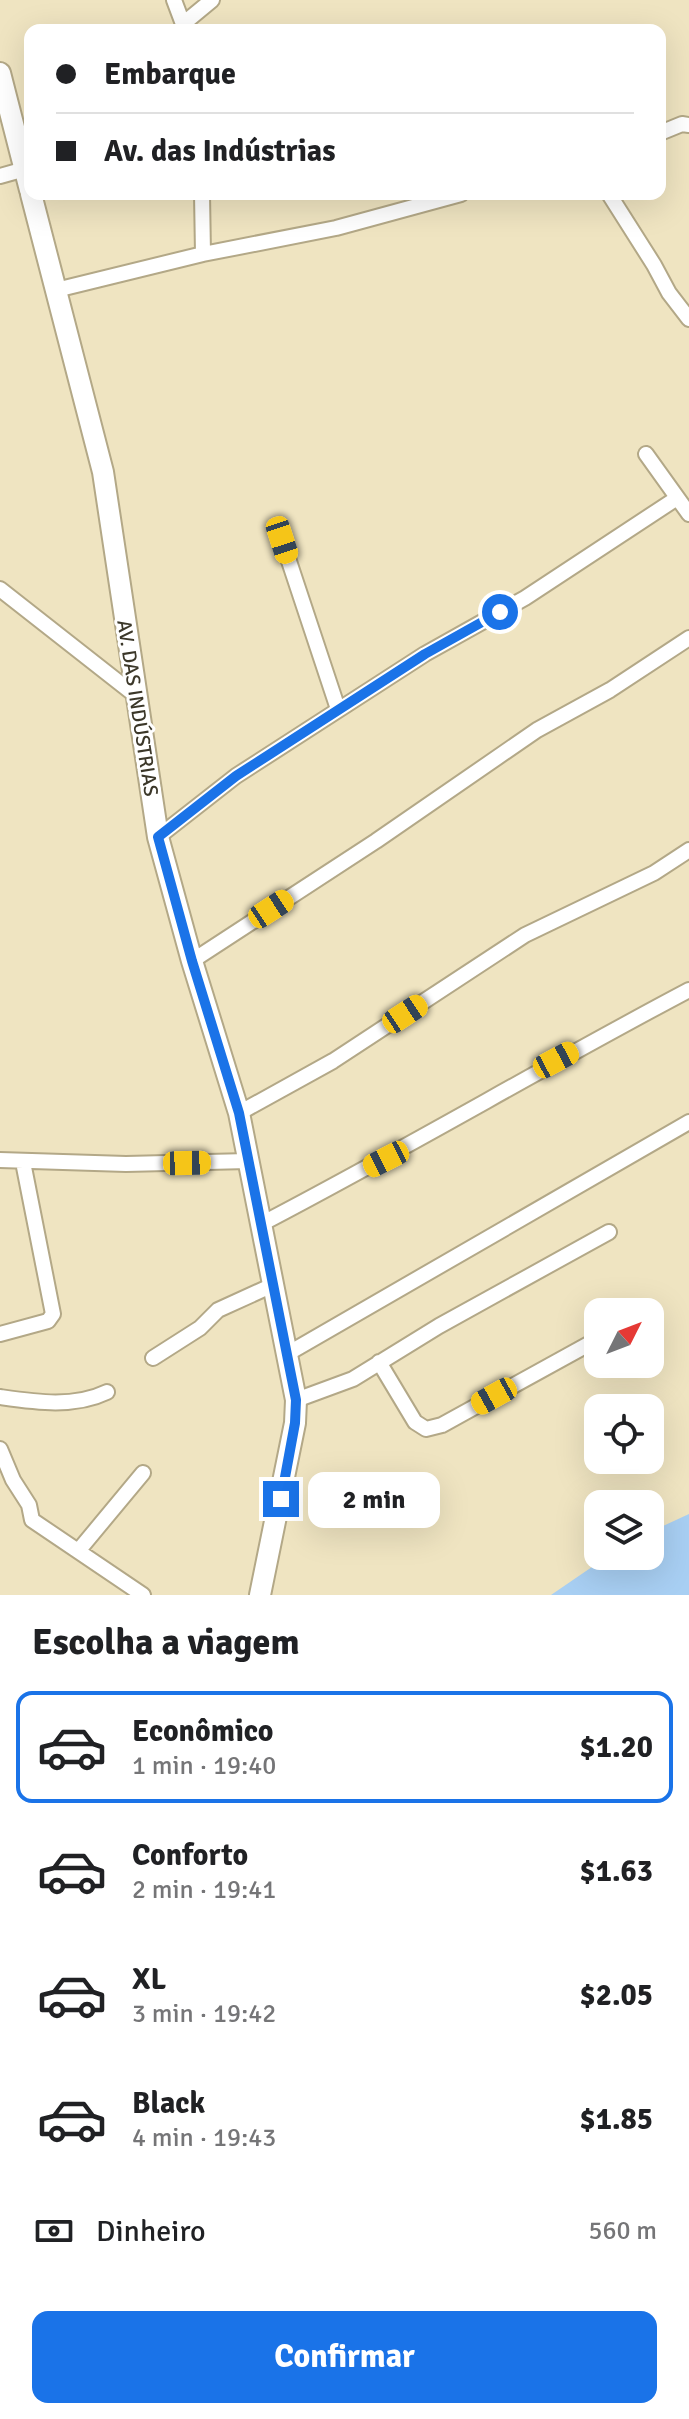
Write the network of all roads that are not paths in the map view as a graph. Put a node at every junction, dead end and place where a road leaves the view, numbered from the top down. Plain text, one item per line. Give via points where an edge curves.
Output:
1 (174, 0) edge
2 (212, 0) edge
3 (182, 24) edge
4 (186, 24) edge
5 (0, 73) edge
6 (689, 125) edge
7 (666, 131) edge
8 (24, 165) edge
9 (24, 169) edge
10 (0, 176) edge
11 (32, 200) edge
12 (202, 200) edge
13 (439, 200) edge
14 (613, 200) edge
15 (203, 254) junction
16 (56, 290) junction
17 (689, 319) edge
18 (646, 454) dead end
19 (677, 498) junction
20 (689, 514) edge
21 (282, 540) dead end
22 (0, 589) edge
23 (689, 638) edge
24 (135, 695) junction
25 (338, 709) junction
26 (158, 837) junction
27 (689, 850) edge
28 (192, 961) junction
29 (689, 990) edge
30 (239, 1113) junction
31 (689, 1122) edge
32 (0, 1160) edge
33 (248, 1161) junction
34 (23, 1162) junction
35 (261, 1224) junction
36 (609, 1232) dead end
37 (273, 1285) junction
38 (0, 1334) edge
39 (584, 1347) edge
40 (287, 1354) junction
41 (153, 1358) dead end
42 (379, 1362) junction
43 (107, 1392) dead end
44 (0, 1397) edge
45 (296, 1400) junction
46 (0, 1449) edge
47 (143, 1473) dead end
48 (6, 1482) edge
49 (79, 1550) junction
50 (143, 1595) edge
51 (260, 1595) edge

1 - 3 street
2 - 4 street
5 - 8 street, AV. DAS INDÚSTRIAS
6 - 7 street
9 - 10 street
11 - 16 street, AV. DAS INDÚSTRIAS
12 - 15 street
13 - 15 street via 336,228
14 - 17 street
15 - 16 street
16 - 24 street, AV. DAS INDÚSTRIAS via 103,472
18 - 19 street
19 - 20 street
19 - 25 street via 525,598
21 - 25 street
22 - 24 street
23 - 28 street via 537,730
24 - 26 street, AV. DAS INDÚSTRIAS
25 - 26 street via 236,776
26 - 28 street, AV. DAS INDÚSTRIAS
27 - 30 street via 654,873 525,935 333,1061
28 - 30 street, AV. DAS INDÚSTRIAS
29 - 35 street
30 - 33 street, AV. DAS INDÚSTRIAS
31 - 40 street
32 - 34 street
33 - 34 street
33 - 35 street, AV. DAS INDÚSTRIAS
34 - 38 street via 53,1314 48,1321
35 - 37 street, AV. DAS INDÚSTRIAS
36 - 42 street
37 - 40 street, AV. DAS INDÚSTRIAS
37 - 41 street via 218,1310
39 - 42 street via 426,1429 415,1422
40 - 45 street, AV. DAS INDÚSTRIAS
42 - 45 street via 353,1379
43 - 44 street via 81,1401
45 - 51 street, AV. DAS INDÚSTRIAS
46 - 48 street
47 - 49 street
48 - 49 street via 29,1505 32,1520
49 - 50 street

